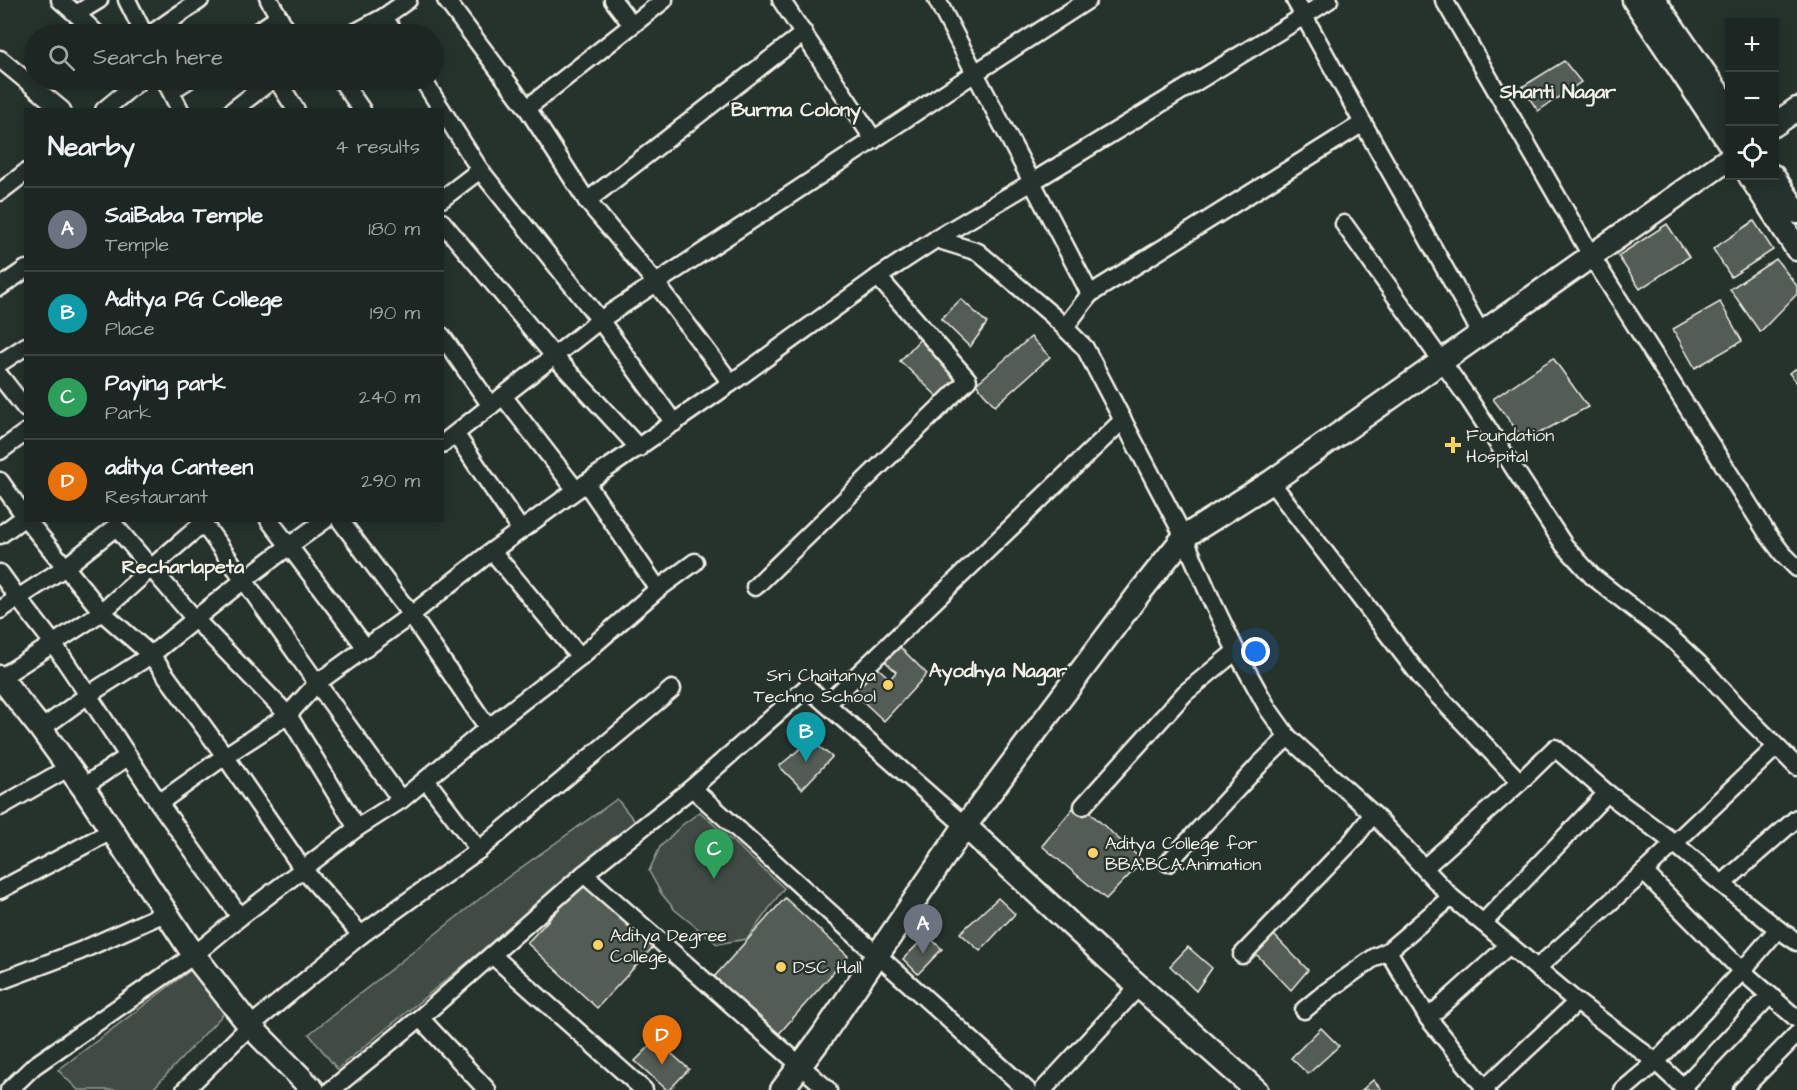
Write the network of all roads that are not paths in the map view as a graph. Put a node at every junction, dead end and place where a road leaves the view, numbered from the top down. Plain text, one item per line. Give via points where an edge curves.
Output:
1 (60, 0) edge
2 (99, 0) edge
3 (127, 0) edge
4 (200, 0) edge
5 (270, 0) edge
6 (408, 0) edge
7 (446, 0) edge
8 (613, 0) edge
9 (664, 0) edge
10 (781, 0) edge
11 (937, 0) edge
12 (1088, 0) edge
13 (1295, 0) edge
14 (1329, 0) edge
15 (1444, 0) edge
16 (1634, 0) edge
17 (1654, 0) edge
18 (76, 14) junction
19 (1304, 16) junction
20 (279, 17) junction
21 (384, 17) junction
22 (86, 24) edge
23 (139, 24) edge
24 (165, 24) edge
25 (269, 24) edge
26 (284, 24) edge
27 (371, 24) edge
28 (389, 24) edge
29 (632, 25) junction
30 (804, 33) junction
31 (0, 59) edge
32 (975, 73) junction
33 (24, 79) edge
34 (38, 90) edge
35 (128, 90) edge
36 (170, 90) edge
37 (259, 90) edge
38 (283, 90) edge
39 (348, 90) edge
40 (429, 90) edge
41 (1725, 103) edge
42 (60, 108) edge
43 (106, 108) edge
44 (179, 108) edge
45 (236, 108) edge
46 (295, 108) edge
47 (361, 108) edge
48 (441, 108) edge
49 (527, 108) junction
50 (1797, 109) edge
51 (444, 113) edge
52 (1779, 122) edge
53 (1363, 123) junction
54 (1725, 136) edge
55 (873, 140) junction
56 (1725, 162) edge
57 (480, 170) junction
58 (24, 174) edge
59 (1753, 180) edge
60 (1776, 180) edge
61 (1032, 182) junction
62 (0, 192) edge
63 (444, 198) edge
64 (587, 201) junction
65 (1797, 212) edge
66 (444, 224) edge
67 (1344, 224) dead end
68 (936, 239) junction
69 (1797, 249) edge
70 (1592, 257) junction
71 (24, 270) edge
72 (878, 277) junction
73 (656, 283) junction
74 (0, 287) edge
75 (1090, 294) junction
76 (600, 320) junction
77 (1065, 327) junction
78 (1482, 335) junction
79 (444, 338) edge
80 (24, 347) edge
81 (554, 356) junction
82 (1443, 362) junction
83 (0, 363) edge
84 (0, 376) edge
85 (731, 383) junction
86 (497, 401) junction
87 (24, 407) edge
88 (1123, 420) junction
89 (674, 423) junction
90 (24, 433) edge
91 (449, 439) edge
92 (639, 447) junction
93 (0, 451) edge
94 (0, 481) edge
95 (1271, 482) junction
96 (581, 487) junction
97 (24, 515) edge
98 (24, 519) edge
99 (29, 522) edge
100 (202, 522) edge
101 (204, 522) edge
102 (271, 522) edge
103 (322, 522) edge
104 (341, 522) edge
105 (117, 523) edge
106 (520, 530) junction
107 (0, 535) edge
108 (1184, 537) junction
109 (290, 546) junction
110 (492, 551) junction
111 (695, 562) dead end
112 (64, 568) junction
113 (151, 568) junction
114 (1797, 568) edge
115 (0, 573) edge
116 (244, 580) junction
117 (755, 587) dead end
118 (658, 589) junction
119 (18, 598) junction
120 (0, 610) edge
121 (102, 612) junction
122 (411, 615) junction
123 (195, 618) junction
124 (53, 643) junction
125 (366, 648) junction
126 (1236, 651) junction
127 (151, 655) junction
128 (580, 657) junction
129 (0, 678) edge
130 (317, 683) junction
131 (672, 690) dead end
132 (88, 695) junction
133 (827, 704) junction
134 (288, 715) junction
135 (488, 728) junction
136 (41, 729) junction
137 (1288, 737) junction
138 (1776, 747) junction
139 (225, 756) junction
140 (128, 757) junction
141 (1797, 767) edge
142 (68, 768) junction
143 (426, 780) junction
144 (1520, 782) junction
145 (83, 787) junction
146 (692, 788) junction
147 (1607, 793) junction
148 (401, 800) junction
149 (159, 803) junction
150 (1083, 806) dead end
151 (0, 807) edge
152 (1373, 814) junction
153 (1797, 818) edge
154 (965, 826) junction
155 (357, 828) junction
156 (113, 830) junction
157 (1674, 843) junction
158 (479, 850) junction
159 (1168, 863) dead end
160 (302, 868) junction
161 (1424, 868) junction
162 (1644, 872) junction
163 (584, 874) junction
164 (1722, 884) junction
165 (0, 890) edge
166 (1451, 897) junction
167 (165, 913) junction
168 (240, 917) junction
169 (1483, 923) junction
170 (1778, 929) junction
171 (361, 935) junction
172 (1797, 942) edge
173 (1508, 946) junction
174 (1388, 951) junction
175 (876, 954) junction
176 (194, 955) junction
177 (492, 955) junction
178 (1242, 955) dead end
179 (1537, 968) junction
180 (1742, 971) junction
181 (0, 981) edge
182 (1139, 987) junction
183 (1770, 995) junction
184 (1576, 1002) junction
185 (1304, 1010) dead end
186 (420, 1018) junction
187 (1428, 1018) junction
188 (1797, 1019) edge
189 (250, 1026) junction
190 (1797, 1034) edge
191 (1656, 1062) junction
192 (800, 1066) junction
193 (1485, 1089) edge
194 (1684, 1089) edge
195 (9, 1090) edge
196 (185, 1090) edge
197 (313, 1090) edge
198 (331, 1090) edge
199 (487, 1090) edge
200 (644, 1090) edge
201 (782, 1090) edge
202 (828, 1090) edge
203 (1027, 1090) edge
204 (1043, 1090) edge
205 (1256, 1090) edge
206 (1623, 1090) edge
207 (1742, 1090) edge

1 - 18 street
2 - 18 street
3 - 23 street
4 - 24 street
5 - 20 street
6 - 21 street
7 - 49 street
8 - 29 street
9 - 29 street
10 - 30 street
11 - 32 street
12 - 32 street
13 - 19 street
14 - 19 street
15 - 70 street
16 - 54 street
17 - 41 street
18 - 22 street
19 - 53 street
19 - 61 street
20 - 25 street
20 - 26 street
21 - 27 street
21 - 28 street
29 - 49 street
30 - 55 street
30 - 64 street
31 - 33 street
32 - 55 street
32 - 61 street
34 - 42 street
35 - 43 street
36 - 44 street
37 - 45 street
38 - 46 street
39 - 47 street
40 - 48 street
49 - 64 street
50 - 52 street
51 - 57 street
53 - 75 street
53 - 78 street
55 - 73 street
56 - 70 street
57 - 63 street
57 - 76 street
58 - 62 street
59 - 69 street
60 - 65 street
61 - 68 street
61 - 75 street
64 - 73 street
66 - 81 street
67 - 82 street
68 - 72 street
68 - 77 street via 978,252
70 - 78 street
70 - 114 street via 1767,533
71 - 74 street
72 - 85 street
72 - 117 street via 968,380
73 - 76 street
73 - 85 street
75 - 77 street
76 - 81 street
76 - 89 street
77 - 88 street via 1086,348
78 - 82 street
79 - 86 street
80 - 83 street
81 - 86 street
81 - 92 street
82 - 95 street
82 - 138 street via 1564,545 1592,576 1698,663
84 - 87 street
85 - 89 street
86 - 91 street
86 - 96 street
88 - 108 street
88 - 133 street
89 - 92 street
90 - 93 street
91 - 106 street
92 - 96 street
94 - 97 street
95 - 108 street
95 - 144 street via 1424,680
96 - 106 street
96 - 118 street
98 - 107 street
99 - 112 street
100 - 113 street
101 - 116 street
102 - 109 street
103 - 109 street
104 - 122 street
105 - 112 street
105 - 113 street
106 - 110 street
108 - 126 street
108 - 154 street
109 - 116 street
109 - 125 street
110 - 122 street
110 - 128 street
111 - 118 street
112 - 119 street
112 - 121 street
113 - 121 street
113 - 123 street
115 - 119 street
116 - 123 street
116 - 130 street
118 - 128 street
119 - 120 street
119 - 124 street
121 - 124 street
121 - 127 street
122 - 125 street
122 - 135 street
123 - 127 street
123 - 134 street
124 - 129 street
124 - 132 street
125 - 130 street
126 - 137 street
126 - 150 street via 1185,693
127 - 132 street
127 - 139 street
128 - 135 street
129 - 136 street
130 - 134 street
130 - 148 street
131 - 158 street
132 - 136 street
132 - 140 street
133 - 146 street via 807,687
133 - 154 street
134 - 139 street
134 - 155 street
135 - 143 street
136 - 142 street
137 - 152 street
137 - 159 street
138 - 141 street
138 - 157 street
139 - 149 street
139 - 160 street
140 - 145 street
140 - 149 street
142 - 145 street
142 - 151 street
143 - 148 street
143 - 158 street
144 - 147 street via 1555,748
144 - 161 street
145 - 156 street
146 - 163 street
146 - 175 street
147 - 157 street
147 - 169 street
148 - 155 street
149 - 168 street
152 - 161 street
152 - 178 street via 1345,849
153 - 164 street
154 - 175 street
154 - 182 street
155 - 160 street
156 - 165 street
156 - 167 street
157 - 162 street
157 - 164 street
158 - 171 street
160 - 168 street
160 - 171 street
161 - 166 street
162 - 179 street
162 - 180 street
163 - 177 street
163 - 192 street
164 - 170 street
166 - 169 street
166 - 174 street
167 - 176 street
167 - 181 street
168 - 176 street
169 - 173 street
170 - 172 street
170 - 180 street
171 - 189 street
173 - 179 street
173 - 187 street
174 - 185 street
174 - 187 street
175 - 192 street
175 - 203 street
176 - 189 street
176 - 195 street via 34,1066
177 - 186 street
177 - 200 street
179 - 184 street
180 - 183 street
180 - 191 street
182 - 204 street
182 - 205 street
183 - 188 street
183 - 194 street
184 - 191 street
184 - 193 street
186 - 198 street
186 - 199 street
187 - 193 street
189 - 196 street
189 - 197 street
190 - 207 street
191 - 194 street
191 - 206 street
192 - 201 street
192 - 202 street

